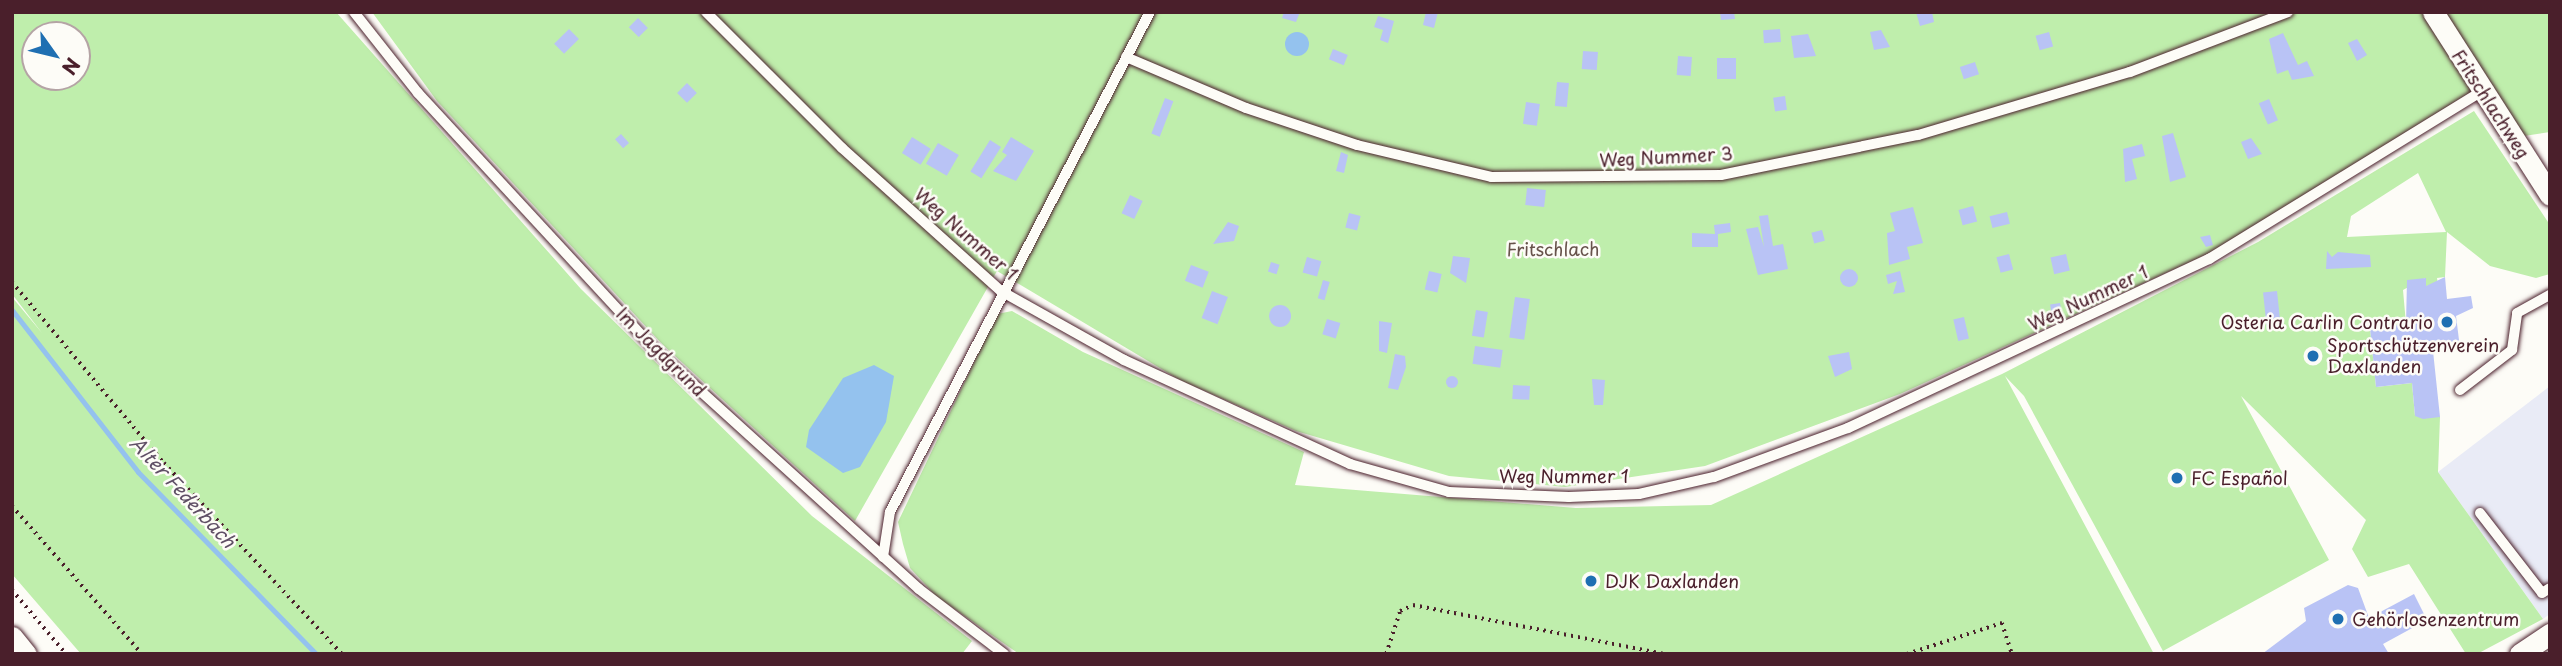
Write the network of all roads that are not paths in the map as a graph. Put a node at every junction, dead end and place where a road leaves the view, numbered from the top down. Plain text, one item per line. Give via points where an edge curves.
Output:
1 (354, 12) edge
2 (706, 12) edge
3 (1150, 12) edge
4 (2288, 12) edge
5 (2433, 12) edge
6 (1126, 57) junction
7 (2482, 91) junction
8 (2550, 195) edge
9 (1001, 291) junction
10 (2550, 295) edge
11 (2460, 390) dead end
12 (2480, 513) dead end
13 (883, 557) junction
14 (2550, 588) edge
15 (2550, 634) edge
16 (12, 637) edge
17 (26, 654) edge
18 (1004, 654) edge
19 (2520, 654) edge

1 - 13 lane, Im Jagdgrund via 418,93 652,347
2 - 9 lane, Weg Nummer 1 via 842,148
3 - 6 lane
4 - 6 lane, Weg Nummer 3 via 2130,72 1931,131 1721,175 1491,177 1270,116
5 - 7 street, Fritschlachweg
6 - 9 lane
7 - 8 street, Fritschlachweg
7 - 9 lane, Weg Nummer 1 via 2209,259 2113,306 1847,428 1714,477 1639,494 1449,492 1350,464 1124,360
9 - 13 lane via 890,512
10 - 11 lane via 2517,313 2512,350
12 - 14 lane via 2542,593
13 - 18 lane, Im Jagdgrund
15 - 19 street
16 - 17 street

